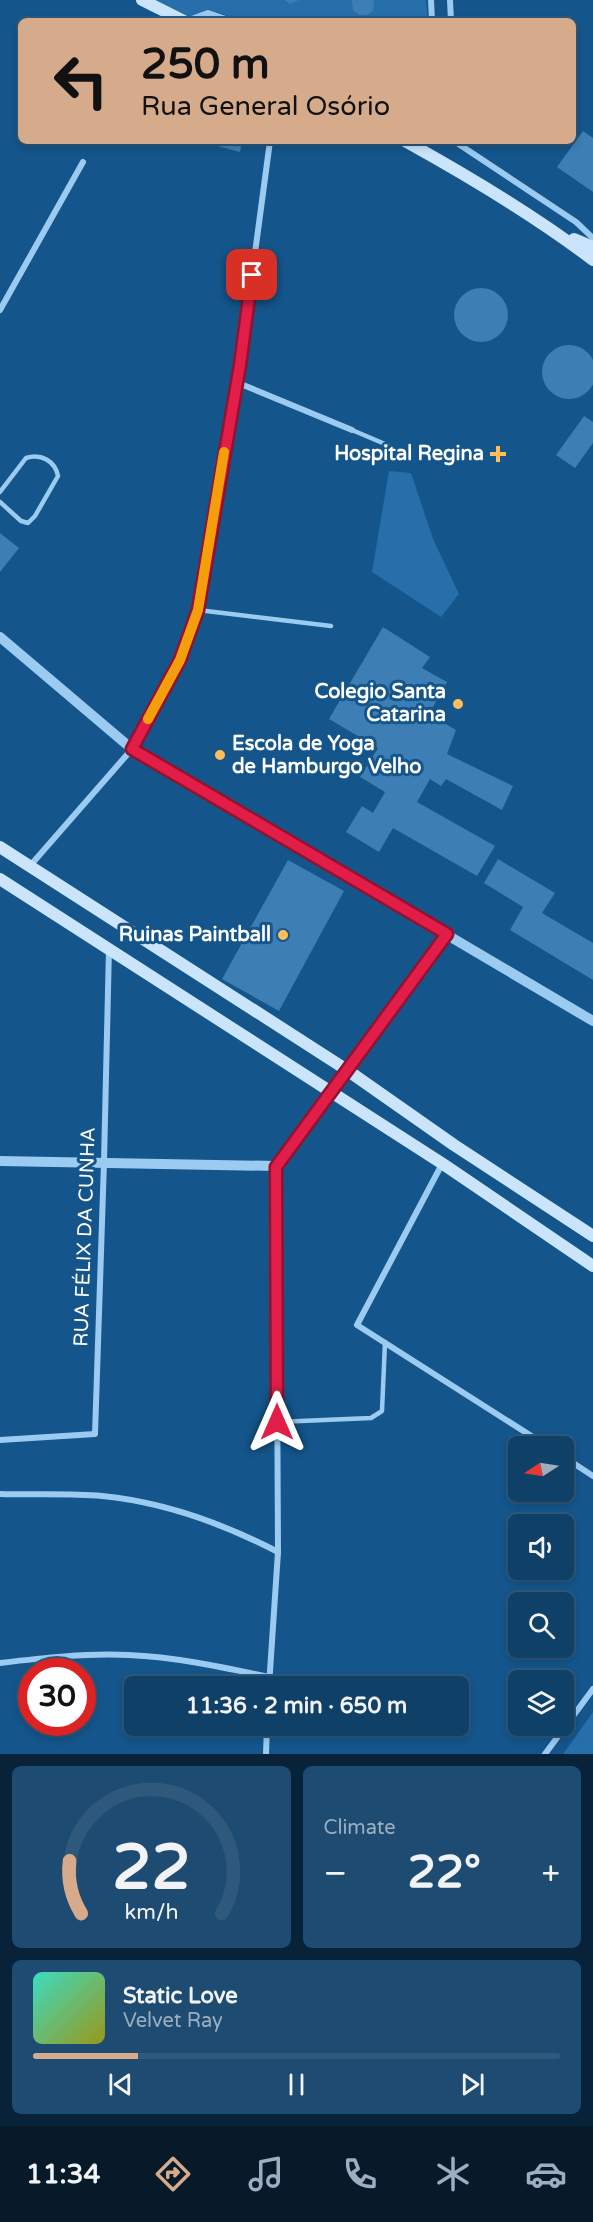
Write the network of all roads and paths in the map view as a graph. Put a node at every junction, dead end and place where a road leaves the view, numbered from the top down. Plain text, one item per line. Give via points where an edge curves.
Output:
1 (142, 0) edge
2 (431, 0) edge
3 (450, 0) edge
4 (179, 18) edge
5 (194, 18) edge
6 (223, 18) edge
7 (432, 18) edge
8 (452, 18) edge
9 (270, 144) edge
10 (410, 144) edge
11 (461, 144) edge
12 (83, 162) dead end
13 (553, 230) junction
14 (593, 237) edge
15 (593, 248) edge
16 (593, 260) edge
17 (0, 310) edge
18 (236, 382) junction
19 (352, 430) joint
20 (392, 447) dead end
21 (0, 492) edge
22 (0, 502) edge
23 (198, 610) junction
24 (331, 626) dead end
25 (0, 637) edge
26 (132, 749) junction
27 (0, 847) edge
28 (29, 867) junction
29 (0, 879) edge
30 (447, 934) junction
31 (109, 947) junction
32 (593, 1021) edge
33 (347, 1070) junction
34 (331, 1092) junction
35 (0, 1161) edge
36 (104, 1162) junction
37 (443, 1164) junction
38 (276, 1167) junction
39 (593, 1236) edge
40 (593, 1266) edge
41 (385, 1342) junction
42 (277, 1422) junction
43 (531, 1436) edge
44 (0, 1440) edge
45 (574, 1464) edge
46 (593, 1476) edge
47 (0, 1494) edge
48 (278, 1552) junction
49 (0, 1663) edge
50 (264, 1676) edge
51 (269, 1676) edge
52 (593, 1689) edge
53 (267, 1736) edge
54 (266, 1754) edge
55 (545, 1754) edge

1 - 4 main road
2 - 7 street
3 - 8 street
5 - 6 street via 208,13
9 - 18 street
10 - 13 main road
11 - 14 street
12 - 17 street
13 - 15 main road
13 - 16 main road
18 - 19 street
18 - 23 street
19 - 20 lane
21 - 22 lane via 26,458 40,456 57,468 58,476 28,523
23 - 24 lane
23 - 26 street via 180,660
25 - 26 street
26 - 28 street
26 - 30 street
27 - 28 main road
28 - 33 main road
29 - 31 main road
30 - 32 street
30 - 33 street
31 - 34 main road
31 - 36 street, RUA FÉLIX DA CUNHA
33 - 34 street
33 - 39 main road
34 - 37 main road
34 - 38 street
35 - 36 street
36 - 38 street
36 - 44 street, RUA FÉLIX DA CUNHA via 95,1434
37 - 40 main road
37 - 41 street via 357,1325
38 - 42 street
41 - 42 lane via 382,1410 371,1418
41 - 43 street
42 - 48 street
45 - 46 street
47 - 48 street via 102,1496 175,1509 234,1529
48 - 51 street
49 - 50 street via 128,1655 190,1661
52 - 55 street
53 - 54 street

